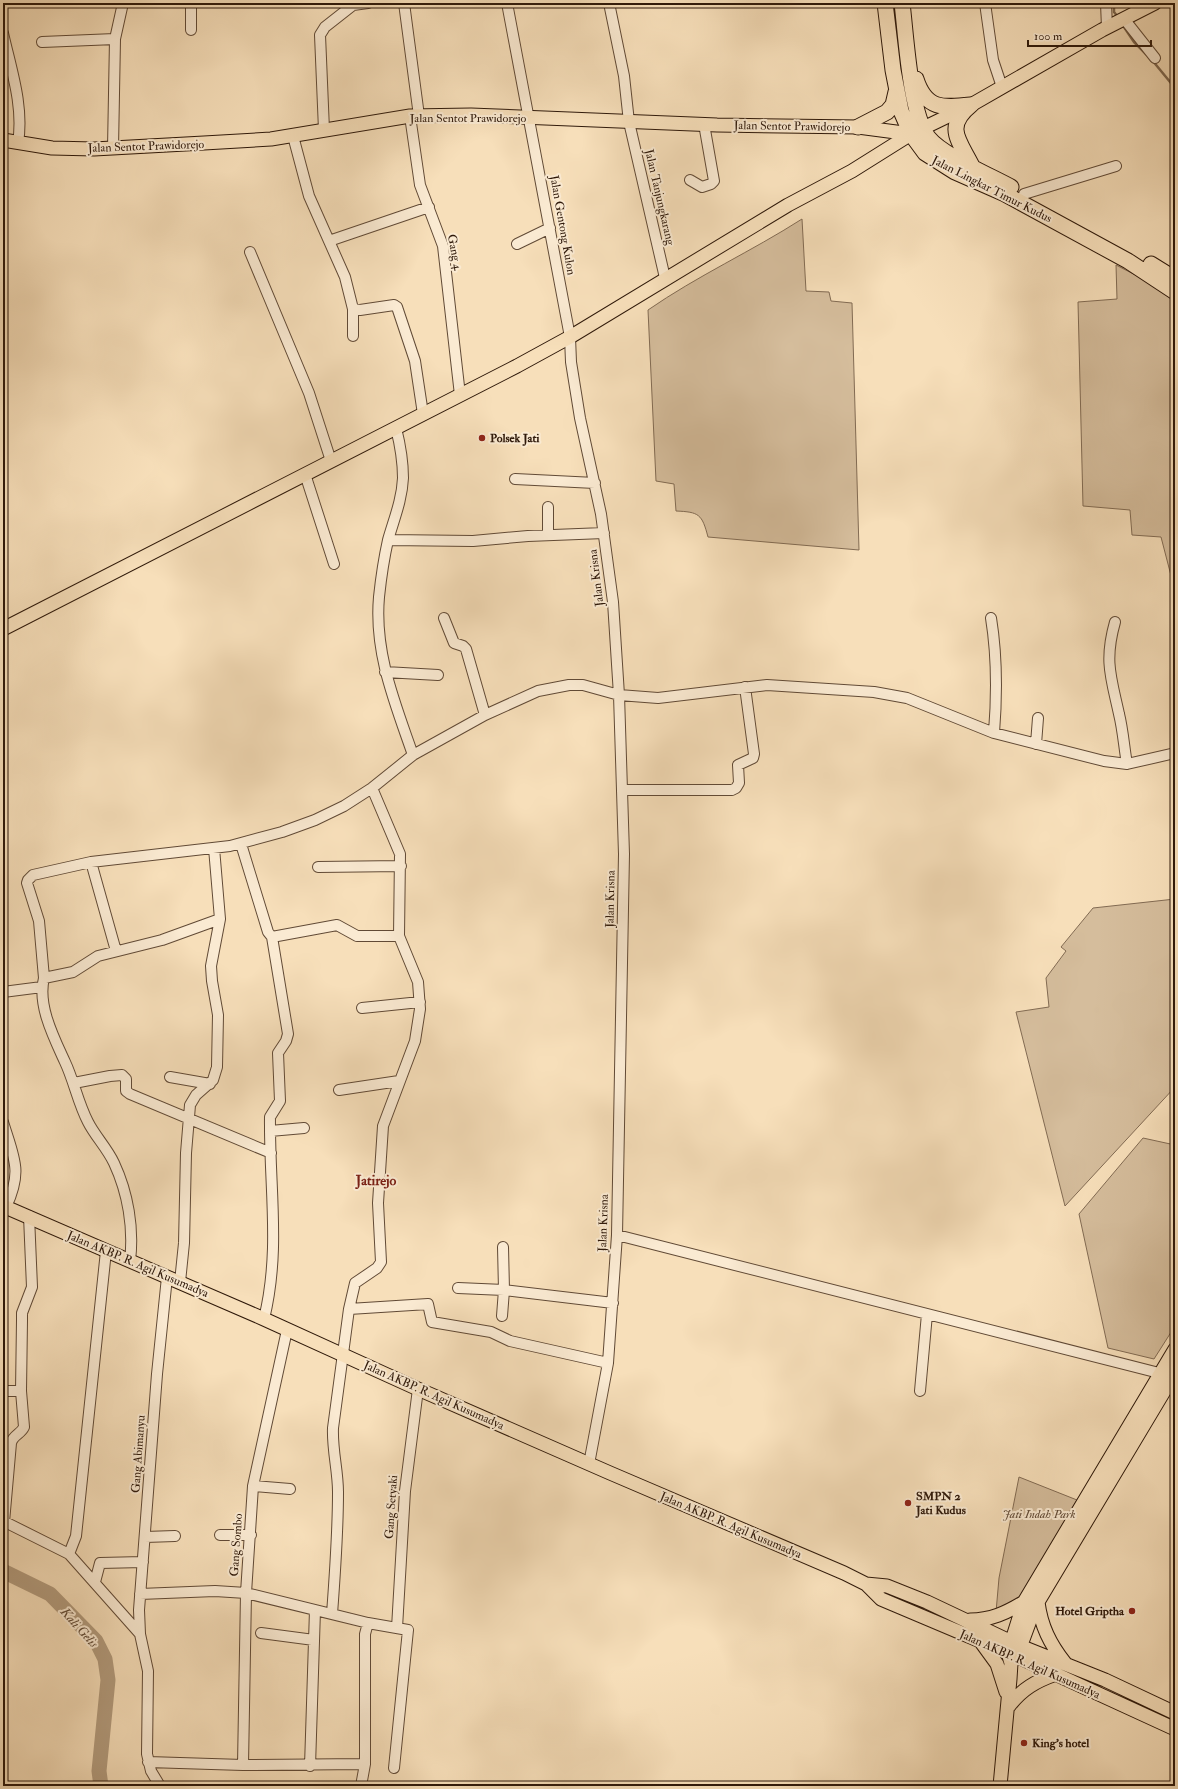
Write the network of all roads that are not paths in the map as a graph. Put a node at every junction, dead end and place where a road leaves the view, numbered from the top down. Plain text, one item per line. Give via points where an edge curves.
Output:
1 (123, 3) edge
2 (191, 3) edge
3 (368, 3) edge
4 (404, 3) edge
5 (507, 3) edge
6 (609, 3) edge
7 (885, 3) edge
8 (902, 3) edge
9 (986, 3) edge
10 (1106, 3) edge
11 (1155, 3) edge
12 (352, 4) edge
13 (1124, 20) junction
14 (1109, 27) junction
15 (191, 30) dead end
16 (3, 33) edge
17 (115, 39) junction
18 (42, 42) dead end
19 (909, 57) junction
20 (1155, 58) dead end
21 (1002, 87) junction
22 (896, 92) junction
23 (971, 105) junction
24 (414, 116) junction
25 (530, 118) junction
26 (629, 122) junction
27 (704, 124) junction
28 (858, 127) junction
29 (324, 130) junction
30 (917, 131) junction
31 (293, 136) junction
32 (3, 140) edge
33 (18, 143) junction
34 (113, 148) junction
35 (972, 166) junction
36 (1116, 166) dead end
37 (690, 180) dead end
38 (1024, 194) junction
39 (429, 207) junction
40 (550, 228) junction
41 (329, 241) junction
42 (517, 244) dead end
43 (250, 252) dead end
44 (665, 278) junction
45 (1175, 279) edge
46 (1175, 292) edge
47 (353, 309) junction
48 (353, 336) dead end
49 (570, 336) junction
50 (460, 395) junction
51 (423, 414) junction
52 (396, 428) junction
53 (331, 461) junction
54 (304, 474) junction
55 (515, 479) dead end
56 (595, 483) junction
57 (548, 507) dead end
58 (604, 533) junction
59 (548, 535) junction
60 (388, 540) junction
61 (334, 564) dead end
62 (444, 618) dead end
63 (991, 618) dead end
64 (1115, 622) dead end
65 (3, 629) edge
66 (385, 672) junction
67 (438, 675) dead end
68 (744, 687) junction
69 (619, 695) junction
70 (485, 715) junction
71 (1038, 718) dead end
72 (994, 733) junction
73 (1036, 744) junction
74 (1175, 753) edge
75 (413, 755) junction
76 (1127, 764) junction
77 (372, 788) junction
78 (623, 790) junction
79 (241, 844) junction
80 (214, 848) junction
81 (91, 862) junction
82 (401, 866) junction
83 (318, 867) dead end
84 (220, 919) junction
85 (399, 936) junction
86 (272, 937) junction
87 (116, 951) junction
88 (43, 983) junction
89 (3, 992) edge
90 (420, 1002) junction
91 (362, 1008) dead end
92 (170, 1077) dead end
93 (399, 1081) junction
94 (74, 1083) junction
95 (210, 1084) junction
96 (339, 1090) dead end
97 (189, 1118) junction
98 (3, 1122) edge
99 (304, 1128) dead end
100 (270, 1131) junction
101 (271, 1152) junction
102 (5, 1206) edge
103 (29, 1216) junction
104 (617, 1235) junction
105 (503, 1248) dead end
106 (106, 1251) junction
107 (130, 1261) junction
108 (167, 1277) junction
109 (180, 1282) junction
110 (458, 1288) dead end
111 (504, 1290) junction
112 (613, 1303) junction
113 (349, 1309) junction
114 (927, 1314) junction
115 (502, 1316) dead end
116 (264, 1319) junction
117 (287, 1330) junction
118 (1175, 1349) edge
119 (342, 1354) junction
120 (608, 1364) junction
121 (1171, 1375) edge
122 (418, 1389) junction
123 (3, 1391) edge
124 (21, 1391) junction
125 (920, 1391) dead end
126 (8, 1440) edge
127 (589, 1464) junction
128 (253, 1486) junction
129 (290, 1489) dead end
130 (3, 1522) edge
131 (220, 1535) dead end
132 (250, 1535) junction
133 (175, 1536) dead end
134 (145, 1537) junction
135 (69, 1554) junction
136 (143, 1562) junction
137 (95, 1582) junction
138 (866, 1584) junction
139 (246, 1593) junction
140 (140, 1594) junction
141 (1024, 1602) junction
142 (1038, 1602) junction
143 (315, 1610) junction
144 (332, 1614) junction
145 (968, 1620) junction
146 (368, 1623) junction
147 (397, 1628) junction
148 (261, 1632) dead end
149 (140, 1634) junction
150 (314, 1640) junction
151 (981, 1642) junction
152 (1013, 1652) junction
153 (1065, 1664) junction
154 (1056, 1674) junction
155 (1008, 1706) junction
156 (1175, 1713) edge
157 (1175, 1729) edge
158 (148, 1762) junction
159 (364, 1764) junction
160 (243, 1766) junction
161 (310, 1766) junction
162 (394, 1768) dead end
163 (160, 1786) edge
164 (361, 1786) edge
165 (1000, 1786) edge

1 - 17 street
2 - 15 street
3 - 12 street
4 - 24 street, Gang 4
5 - 25 street, Jalan Gentong Kulon
6 - 26 street, Jalan Tanjungkarang via 624,76
7 - 22 highway, Jalan Lingkar Timur Kudus
8 - 19 highway, Jalan Lingkar Timur Kudus
9 - 21 street via 993,60
10 - 14 street
11 - 13 main road
12 - 29 street via 325,27 320,35
13 - 14 main road
13 - 20 street
14 - 21 main road
16 - 33 street via 16,90 20,126
17 - 18 street
17 - 34 street
19 - 23 highway via 917,82 924,95 934,104 946,108
19 - 30 highway, Jalan Lingkar Timur Kudus via 919,122
21 - 23 main road
22 - 28 highway via 893,105 887,112
22 - 30 highway, Jalan Lingkar Timur Kudus via 901,111
23 - 30 main road
23 - 35 highway via 960,114 955,132
24 - 25 main road, Jalan Sentot Prawidorejo
24 - 29 main road, Jalan Sentot Prawidorejo
24 - 39 street, Gang 4 via 420,185
25 - 26 main road, Jalan Sentot Prawidorejo
25 - 40 street, Jalan Gentong Kulon
26 - 27 main road, Jalan Sentot Prawidorejo
26 - 44 street, Jalan Tanjungkarang
27 - 28 main road, Jalan Sentot Prawidorejo
27 - 37 street via 714,181 702,187
28 - 30 main road, Jalan Sentot Prawidorejo
29 - 31 main road, Jalan Sentot Prawidorejo
30 - 35 highway, Jalan Lingkar Timur Kudus via 946,152
30 - 44 main road
30 - 46 highway, Jalan Lingkar Timur Kudus via 925,153 955,172 1005,194 1122,257
31 - 34 main road, Jalan Sentot Prawidorejo via 249,141
31 - 41 street via 307,190
32 - 33 main road, Jalan Sentot Prawidorejo
33 - 34 main road, Jalan Sentot Prawidorejo via 52,148
35 - 38 highway, Jalan Lingkar Timur Kudus
36 - 38 street
38 - 45 highway, Jalan Lingkar Timur Kudus
39 - 41 street
39 - 50 street, Gang 4 via 443,246
40 - 42 street
40 - 49 street, Jalan Gentong Kulon
41 - 47 street via 345,277
43 - 53 street via 309,393
44 - 49 main road
47 - 48 street
47 - 51 street via 397,306 415,361
49 - 50 main road
49 - 56 street, Jalan Krisna via 571,362 580,418
50 - 51 main road
51 - 52 main road
52 - 53 main road
52 - 60 street via 401,448 403,478 399,505
53 - 54 main road
54 - 61 street
54 - 65 main road
55 - 56 street
56 - 58 street, Jalan Krisna
57 - 59 street
58 - 59 street
58 - 69 street, Jalan Krisna via 613,602
59 - 60 street via 473,541
60 - 66 street via 379,598 378,631
62 - 70 street via 454,643 466,649
63 - 72 street via 995,639
64 - 76 street via 1109,644 1109,665
66 - 67 street
66 - 75 street
68 - 69 street via 668,698
68 - 72 street via 778,686 889,694 907,698
68 - 78 street via 754,754 753,758 738,765 739,783 736,788
69 - 70 street via 582,685 558,686 526,696
69 - 78 street, Jalan Krisna
70 - 75 street
71 - 73 street
72 - 73 street
73 - 76 street via 1104,762
74 - 76 street
75 - 77 street
77 - 79 street via 315,820
77 - 82 street via 398,846
78 - 104 street, Jalan Krisna
79 - 80 street
79 - 86 street via 268,932
80 - 81 street
80 - 84 street
81 - 87 street
81 - 88 street via 33,876 28,880 39,921
82 - 83 street
82 - 85 street
84 - 87 street via 162,940
84 - 95 street via 211,966 218,1015 217,1067 214,1080
85 - 86 street via 357,936 337,925
85 - 90 street via 416,975
86 - 100 street via 288,1034 278,1053 281,1095 278,1106 270,1117
87 - 88 street via 98,956 73,972
88 - 89 street
88 - 94 street via 48,1024
90 - 91 street
90 - 93 street via 418,1030
92 - 95 street
93 - 96 street
93 - 113 street via 386,1114 382,1137 378,1203 381,1262 377,1268 355,1283
94 - 97 street via 122,1075 126,1079 126,1091 130,1094
94 - 107 street via 87,1121 114,1163 125,1193 132,1240
95 - 97 street via 192,1100
97 - 101 street
97 - 109 street
98 - 102 street via 16,1168 16,1186
99 - 100 street
100 - 101 street
101 - 116 street via 274,1262
102 - 103 main road, Jalan AKBP. R. Agil Kusumadya
103 - 106 main road, Jalan AKBP. R. Agil Kusumadya
103 - 124 street via 32,1287 22,1313
104 - 112 street, Jalan Krisna
104 - 114 street
105 - 111 street
106 - 107 main road, Jalan AKBP. R. Agil Kusumadya
106 - 135 street via 76,1536
107 - 108 main road, Jalan AKBP. R. Agil Kusumadya
108 - 109 main road, Jalan AKBP. R. Agil Kusumadya
108 - 134 street, Gang Abimanyu
109 - 116 main road, Jalan AKBP. R. Agil Kusumadya
110 - 111 street
111 - 112 street
111 - 115 street
112 - 120 street, Jalan Krisna
113 - 119 street
113 - 120 street via 428,1304 432,1322 491,1332 510,1341
114 - 121 street
114 - 125 street
116 - 117 main road, Jalan AKBP. R. Agil Kusumadya
117 - 119 main road, Jalan AKBP. R. Agil Kusumadya
117 - 128 street, Gang Sombo
118 - 121 main road
119 - 122 main road, Jalan AKBP. R. Agil Kusumadya
119 - 144 street via 332,1443 338,1492
120 - 127 street, Jalan Krisna
121 - 141 main road
121 - 142 main road
122 - 127 main road, Jalan AKBP. R. Agil Kusumadya
122 - 147 street, Gang Setyaki via 405,1491
123 - 124 street
124 - 126 street via 24,1427
126 - 130 street
127 - 138 main road, Jalan AKBP. R. Agil Kusumadya
128 - 129 street
128 - 132 street, Gang Sombo
130 - 135 street
131 - 132 street
132 - 139 street, Gang Sombo
133 - 134 street
134 - 136 street, Gang Abimanyu
135 - 137 street
136 - 137 street via 100,1563
136 - 140 street, Gang Abimanyu
137 - 149 street
138 - 145 main road, Jalan AKBP. R. Agil Kusumadya via 892,1588
138 - 151 main road, Jalan AKBP. R. Agil Kusumadya via 882,1598
139 - 140 street via 215,1591
139 - 143 street
139 - 160 street, Gang Sombo
140 - 149 street, Gang Abimanyu
141 - 145 main road via 995,1618
141 - 152 main road
142 - 152 main road
142 - 153 main road via 1044,1630 1051,1646
143 - 144 street
143 - 150 street
144 - 146 street
145 - 152 main road, Jalan AKBP. R. Agil Kusumadya
146 - 147 street
146 - 159 street via 365,1634
147 - 162 street via 408,1630
148 - 150 street
149 - 158 street, Gang Abimanyu via 148,1671
150 - 161 street
151 - 152 main road, Jalan AKBP. R. Agil Kusumadya
151 - 155 main road via 1000,1672
152 - 153 main road, Jalan AKBP. R. Agil Kusumadya
152 - 154 main road, Jalan AKBP. R. Agil Kusumadya
152 - 155 main road
153 - 156 main road, Jalan AKBP. R. Agil Kusumadya
154 - 155 main road via 1030,1685
154 - 157 main road, Jalan AKBP. R. Agil Kusumadya
155 - 165 main road
158 - 160 street
158 - 163 street, Gang Abimanyu
159 - 161 street
159 - 164 street
160 - 161 street

